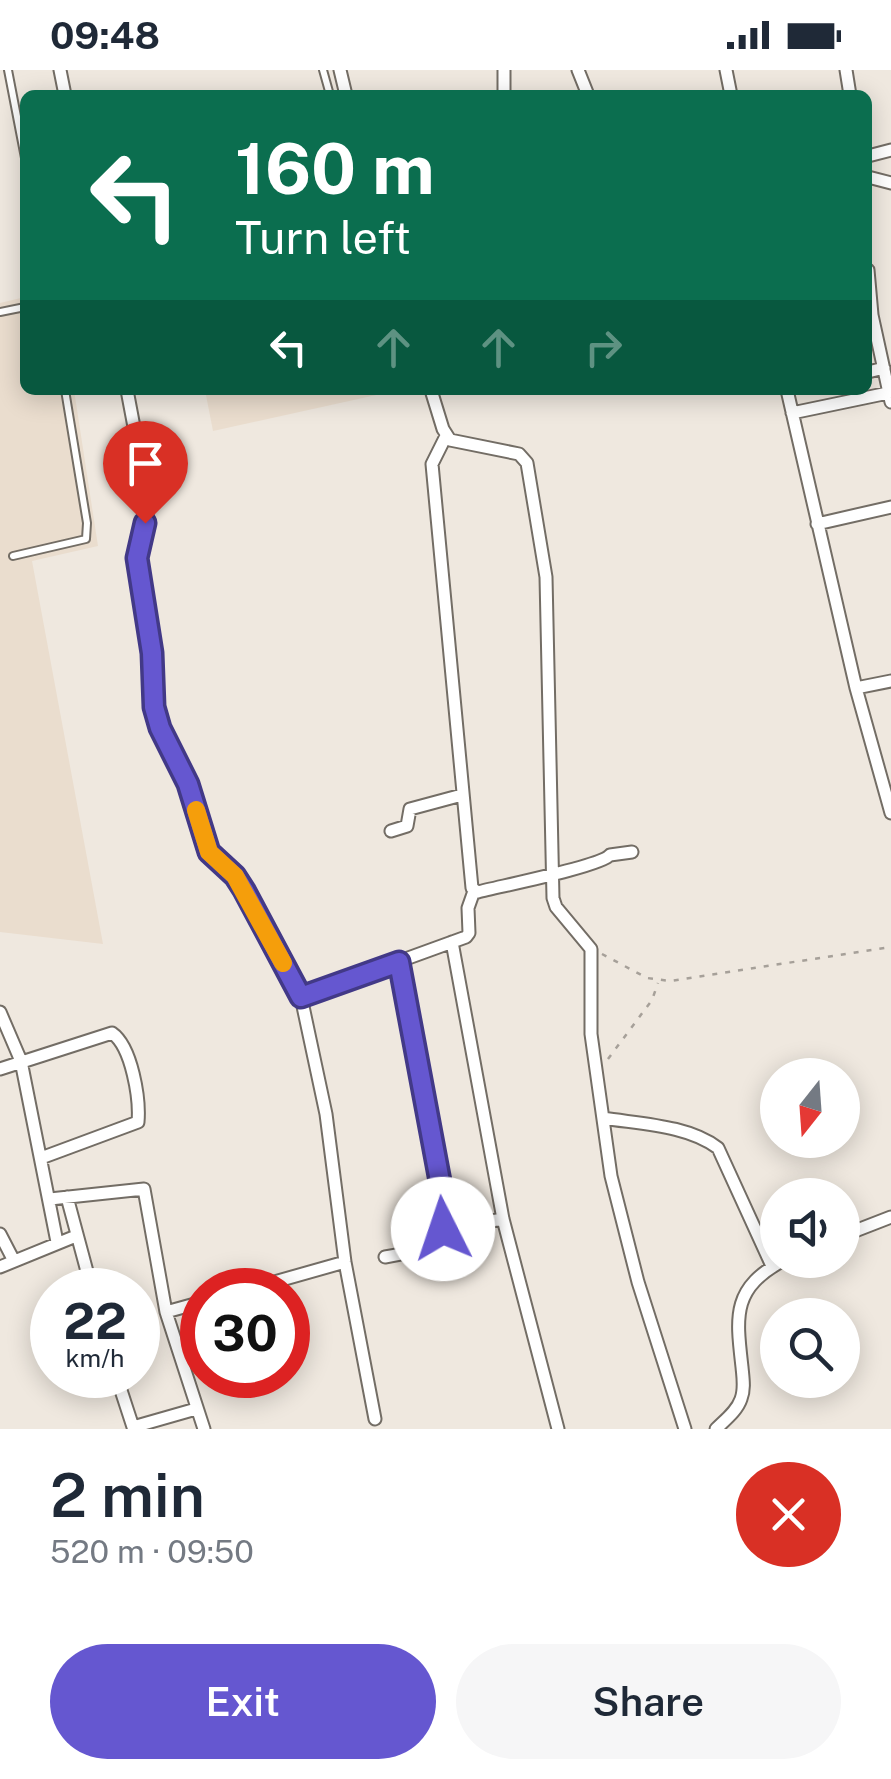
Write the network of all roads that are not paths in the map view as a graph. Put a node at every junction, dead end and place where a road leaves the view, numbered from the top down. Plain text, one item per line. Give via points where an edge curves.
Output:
1 (8, 70) edge
2 (20, 132) edge
3 (872, 315) edge
4 (884, 368) junction
5 (872, 371) edge
6 (66, 395) edge
7 (128, 395) edge
8 (433, 395) edge
9 (790, 395) edge
10 (889, 397) edge
11 (792, 413) junction
12 (446, 436) junction
13 (891, 507) edge
14 (817, 524) junction
15 (13, 556) dead end
16 (891, 681) edge
17 (856, 688) junction
18 (462, 795) junction
19 (891, 813) edge
20 (392, 832) dead end
21 (632, 852) dead end
22 (552, 874) junction
23 (474, 891) junction
24 (452, 942) junction
25 (399, 962) junction
26 (301, 997) junction
27 (0, 1012) edge
28 (21, 1061) junction
29 (0, 1069) edge
30 (603, 1118) junction
31 (41, 1158) junction
32 (67, 1197) junction
33 (50, 1199) junction
34 (891, 1217) edge
35 (503, 1220) junction
36 (760, 1228) edge
37 (443, 1229) junction
38 (860, 1229) edge
39 (0, 1234) edge
40 (76, 1236) junction
41 (57, 1242) junction
42 (385, 1257) dead end
43 (14, 1261) junction
44 (345, 1262) junction
45 (0, 1267) edge
46 (85, 1268) edge
47 (310, 1272) edge
48 (763, 1278) edge
49 (180, 1308) edge
50 (166, 1312) junction
51 (124, 1398) edge
52 (196, 1409) junction
53 (375, 1419) dead end
54 (204, 1429) edge
55 (558, 1429) edge
56 (685, 1429) edge
57 (716, 1429) edge

1 - 2 lane
3 - 4 street
4 - 5 street
4 - 10 street
6 - 15 lane via 86,539
7 - 26 street via 148,490 137,558 160,728 188,784 209,852 244,890
8 - 12 street
9 - 11 street
10 - 11 street
11 - 14 street
12 - 18 street via 432,464
12 - 22 street via 528,462 546,577
13 - 14 street
14 - 17 street
16 - 17 street
17 - 19 street
18 - 20 street via 410,809 407,826
18 - 23 street
21 - 22 street
22 - 23 street
22 - 30 street via 556,907 592,949 591,1034
23 - 24 street via 469,934
24 - 25 street
24 - 35 street
25 - 26 street
25 - 37 street via 445,1208
26 - 44 street via 326,1114
27 - 28 street
28 - 29 street
28 - 31 street
28 - 31 street via 112,1033 136,1087 135,1125
30 - 36 street via 707,1140 718,1148
30 - 56 street via 638,1282
31 - 33 street
32 - 33 street
32 - 40 street
32 - 50 street via 144,1189
33 - 41 street
34 - 38 street
35 - 37 street
35 - 55 street
37 - 42 street via 412,1252
39 - 43 street
40 - 41 street
40 - 46 street
41 - 43 street
43 - 45 street
44 - 47 street
44 - 53 street
48 - 57 street via 738,1308 743,1394
49 - 50 street
50 - 52 street
51 - 52 street via 133,1427
52 - 54 street

